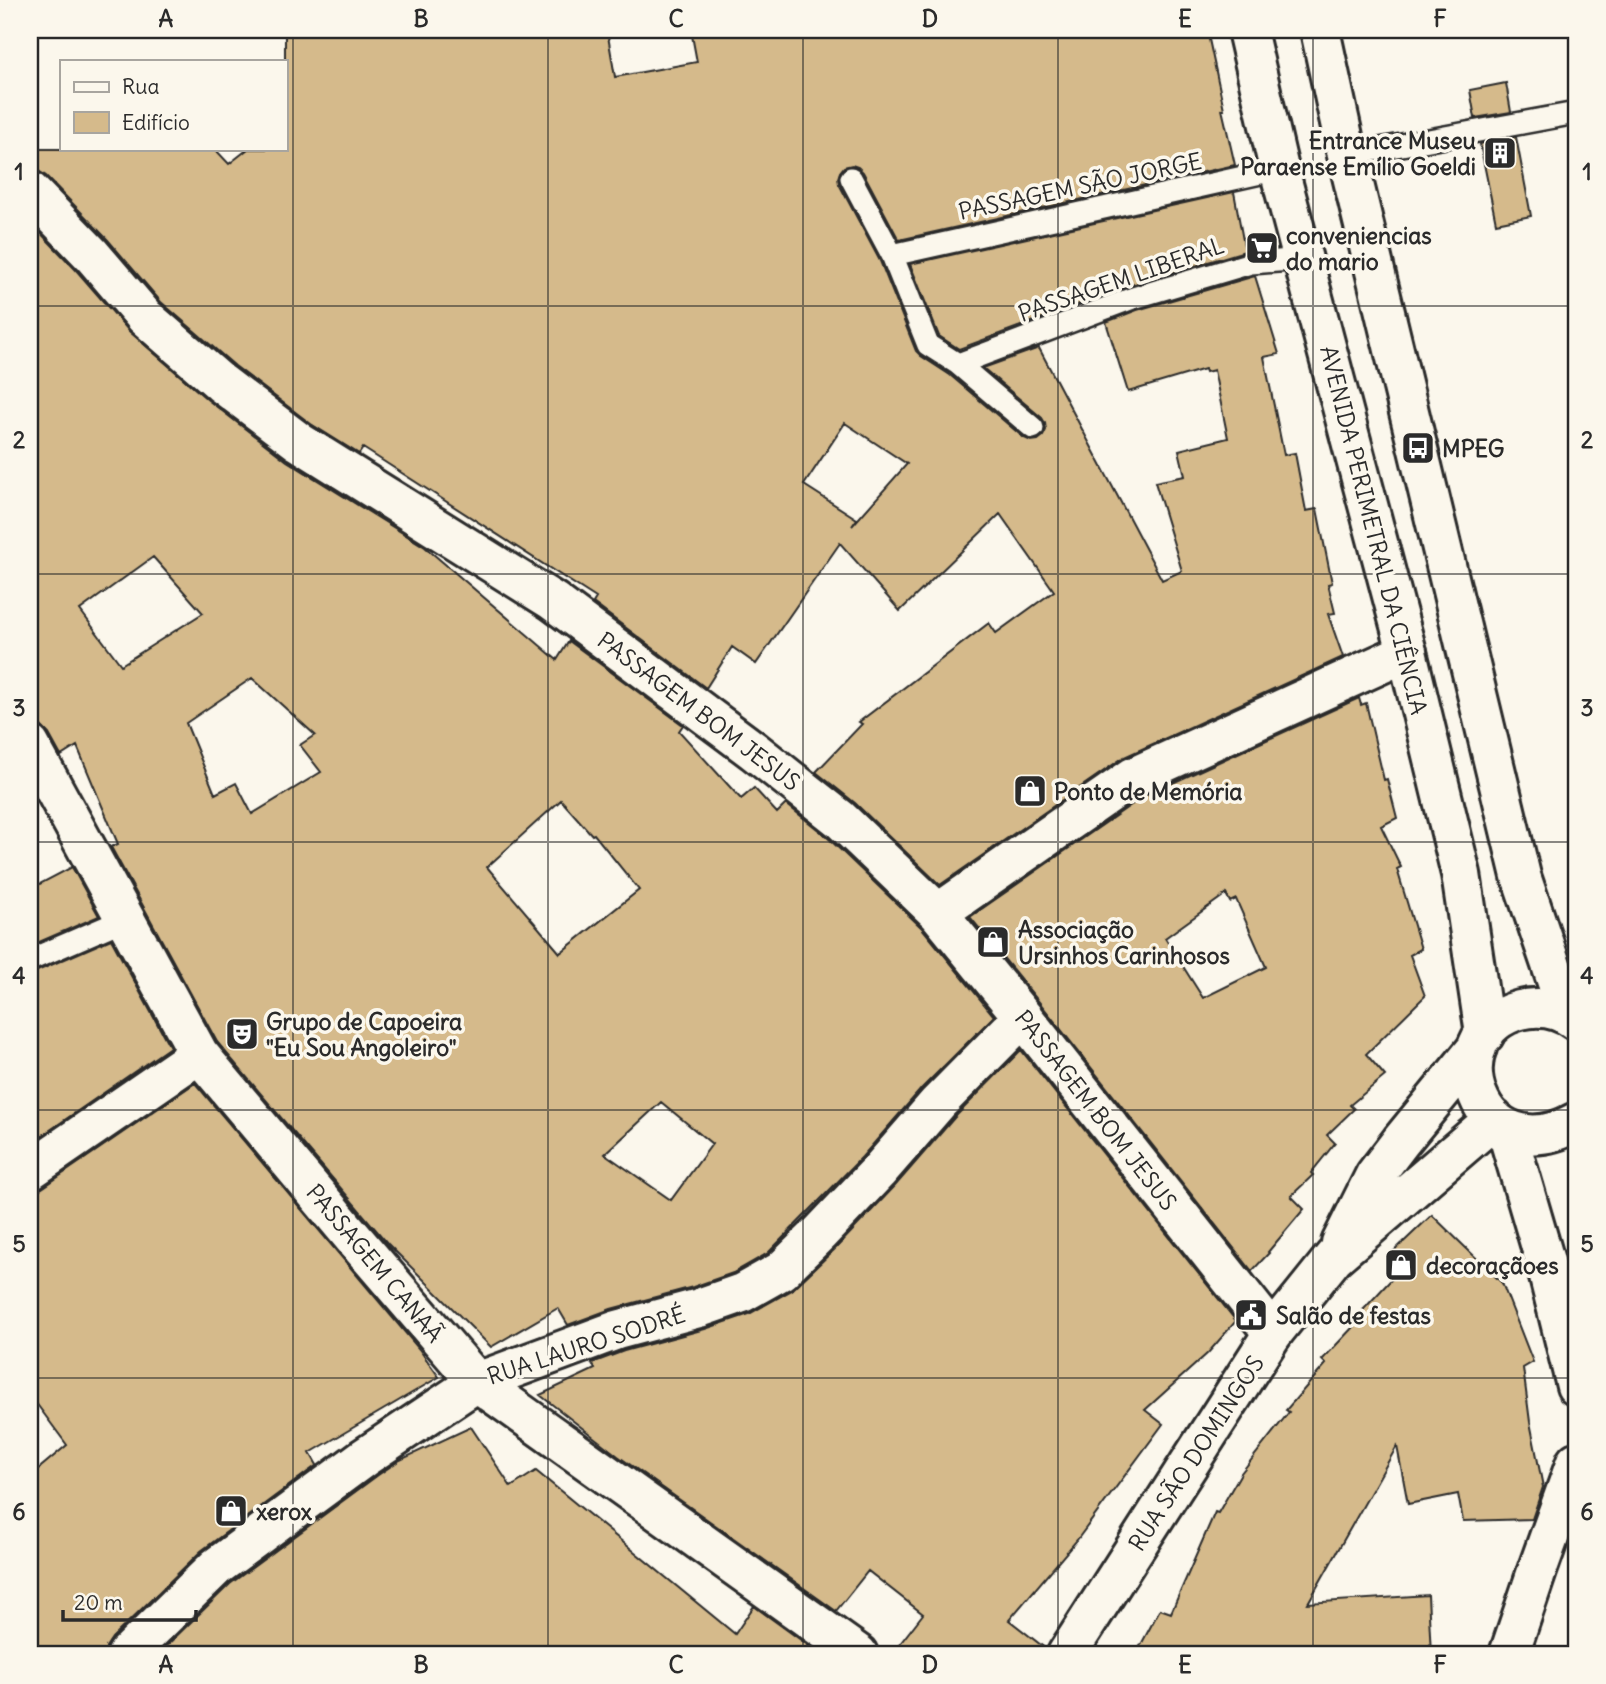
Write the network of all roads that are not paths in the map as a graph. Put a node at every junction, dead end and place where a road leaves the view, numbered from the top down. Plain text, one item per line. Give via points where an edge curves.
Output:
1 (1247, 30) edge
2 (1320, 30) edge
3 (1576, 113) edge
4 (1347, 155) junction
5 (1279, 169) junction
6 (851, 178) dead end
7 (30, 191) edge
8 (892, 255) junction
9 (1304, 259) junction
10 (958, 364) junction
11 (1033, 428) dead end
12 (1407, 652) junction
13 (30, 745) edge
14 (937, 913) junction
15 (125, 919) junction
16 (30, 960) edge
17 (1023, 1017) junction
18 (1572, 1018) edge
19 (1481, 1041) junction
20 (199, 1054) junction
21 (1576, 1122) edge
22 (1500, 1123) junction
23 (30, 1170) edge
24 (1334, 1257) junction
25 (1273, 1333) junction
26 (477, 1382) junction
27 (1576, 1386) edge
28 (1576, 1462) edge
29 (127, 1654) edge
30 (858, 1654) edge
31 (1068, 1654) edge
32 (1509, 1654) edge

1 - 5 street, AVENIDA PERIMETRAL DA CIÊNCIA
2 - 4 street
3 - 4 lane
4 - 18 street via 1521,876
5 - 8 lane, PASSAGEM SÃO JORGE
5 - 9 street, AVENIDA PERIMETRAL DA CIÊNCIA
6 - 8 lane
7 - 14 street, PASSAGEM BOM JESUS via 145,317 221,383 299,442 553,601 840,818
8 - 10 lane via 928,345
9 - 10 lane, PASSAGEM LIBERAL via 1251,263 1133,298
9 - 12 street, AVENIDA PERIMETRAL DA CIÊNCIA
10 - 11 lane
12 - 14 street via 1133,777
12 - 19 street, AVENIDA PERIMETRAL DA CIÊNCIA via 1461,874
13 - 15 street, PASSAGEM CANAÃ
14 - 17 street, PASSAGEM BOM JESUS
15 - 16 lane
15 - 20 street, PASSAGEM CANAÃ
17 - 25 street, PASSAGEM BOM JESUS
17 - 26 street, RUA LAURO SODRÉ via 781,1271 743,1293 617,1330
18 - 19 street, RUA SÃO DOMINGOS via 1538,1007 1523,1009 1495,1023
19 - 22 street, AVENIDA PERIMETRAL DA CIÊNCIA via 1473,1062 1476,1092 1487,1112
19 - 24 street, RUA SÃO DOMINGOS via 1375,1175
20 - 23 street
20 - 26 street, PASSAGEM CANAÃ
21 - 22 street via 1542,1135 1523,1134
22 - 24 street, RUA SÃO DOMINGOS
22 - 27 street via 1545,1261
24 - 25 street, RUA SÃO DOMINGOS
25 - 31 street, RUA SÃO DOMINGOS
26 - 29 street, RUA LAURO SODRÉ via 365,1457 216,1567
26 - 30 street, PASSAGEM CANAÃ
28 - 32 street

